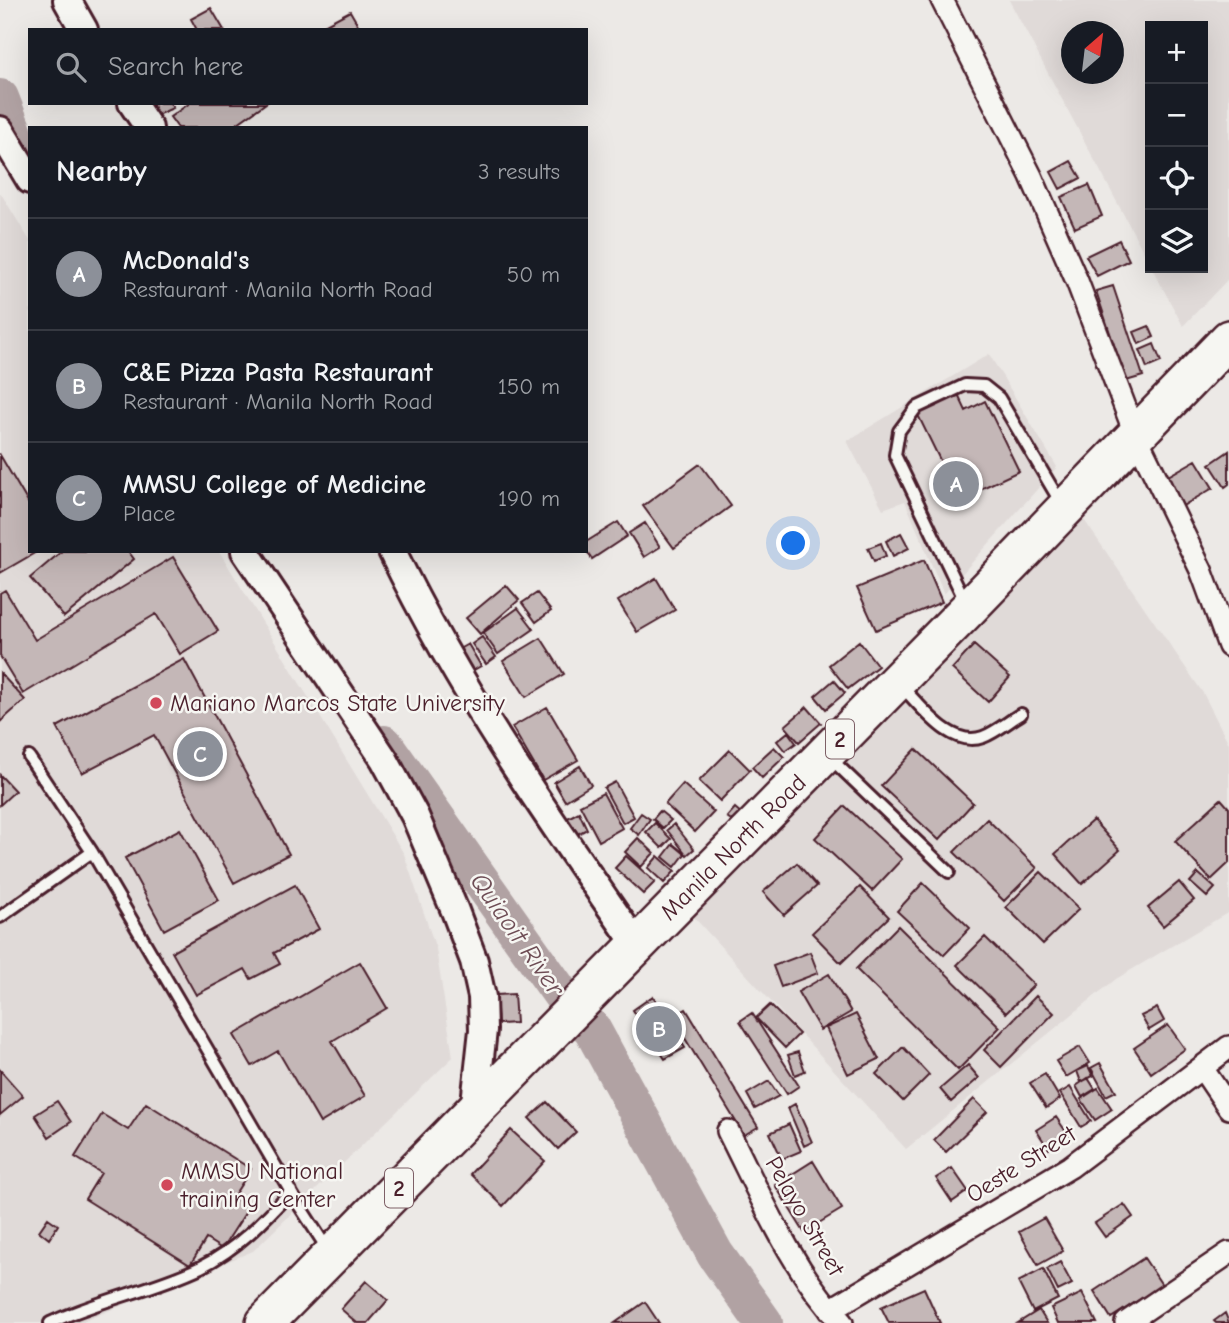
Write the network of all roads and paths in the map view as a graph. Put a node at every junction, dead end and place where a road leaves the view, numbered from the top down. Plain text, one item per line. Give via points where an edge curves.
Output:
1 (67, 0) edge
2 (942, 0) edge
3 (84, 28) edge
4 (133, 105) edge
5 (148, 126) edge
6 (0, 131) edge
7 (28, 177) edge
8 (1229, 339) edge
9 (1136, 436) junction
10 (1064, 508) junction
11 (246, 553) edge
12 (393, 553) edge
13 (969, 608) junction
14 (1229, 646) edge
15 (896, 680) junction
16 (1021, 714) dead end
17 (825, 754) junction
18 (29, 757) dead end
19 (92, 852) junction
20 (949, 872) dead end
21 (0, 917) edge
22 (625, 956) junction
23 (1229, 1047) edge
24 (1202, 1068) junction
25 (1229, 1108) edge
26 (474, 1112) junction
27 (728, 1130) dead end
28 (291, 1191) junction
29 (1229, 1253) edge
30 (332, 1255) junction
31 (836, 1317) edge
32 (50, 1323) edge
33 (265, 1323) edge
34 (1126, 1323) edge

1 - 3 street
2 - 9 street via 1031,176
4 - 5 street
6 - 7 street
8 - 9 highway, Manila North Road / 2
9 - 10 highway, Manila North Road / 2
9 - 14 street via 1201,570
10 - 13 highway, Manila North Road / 2
10 - 13 lane via 999,398 984,386 965,385 916,408 898,431 895,455
11 - 26 street via 384,759 415,816 455,911 482,997
12 - 22 street via 425,620 575,855
13 - 15 highway, Manila North Road / 2
15 - 16 lane via 945,730 962,738 982,737
15 - 17 highway, Manila North Road / 2
17 - 20 lane
17 - 22 highway, Manila North Road / 2
18 - 19 lane
19 - 21 lane
19 - 28 lane
22 - 26 highway, Manila North Road / 2
23 - 24 street, Oeste Street
24 - 25 street
24 - 31 street, Oeste Street via 1070,1167
26 - 30 highway, Manila North Road / 2
27 - 31 street, Pelayo Street via 780,1234
28 - 30 lane
28 - 32 lane via 230,1250 202,1266
29 - 34 street
30 - 33 highway, Manila North Road / 2

